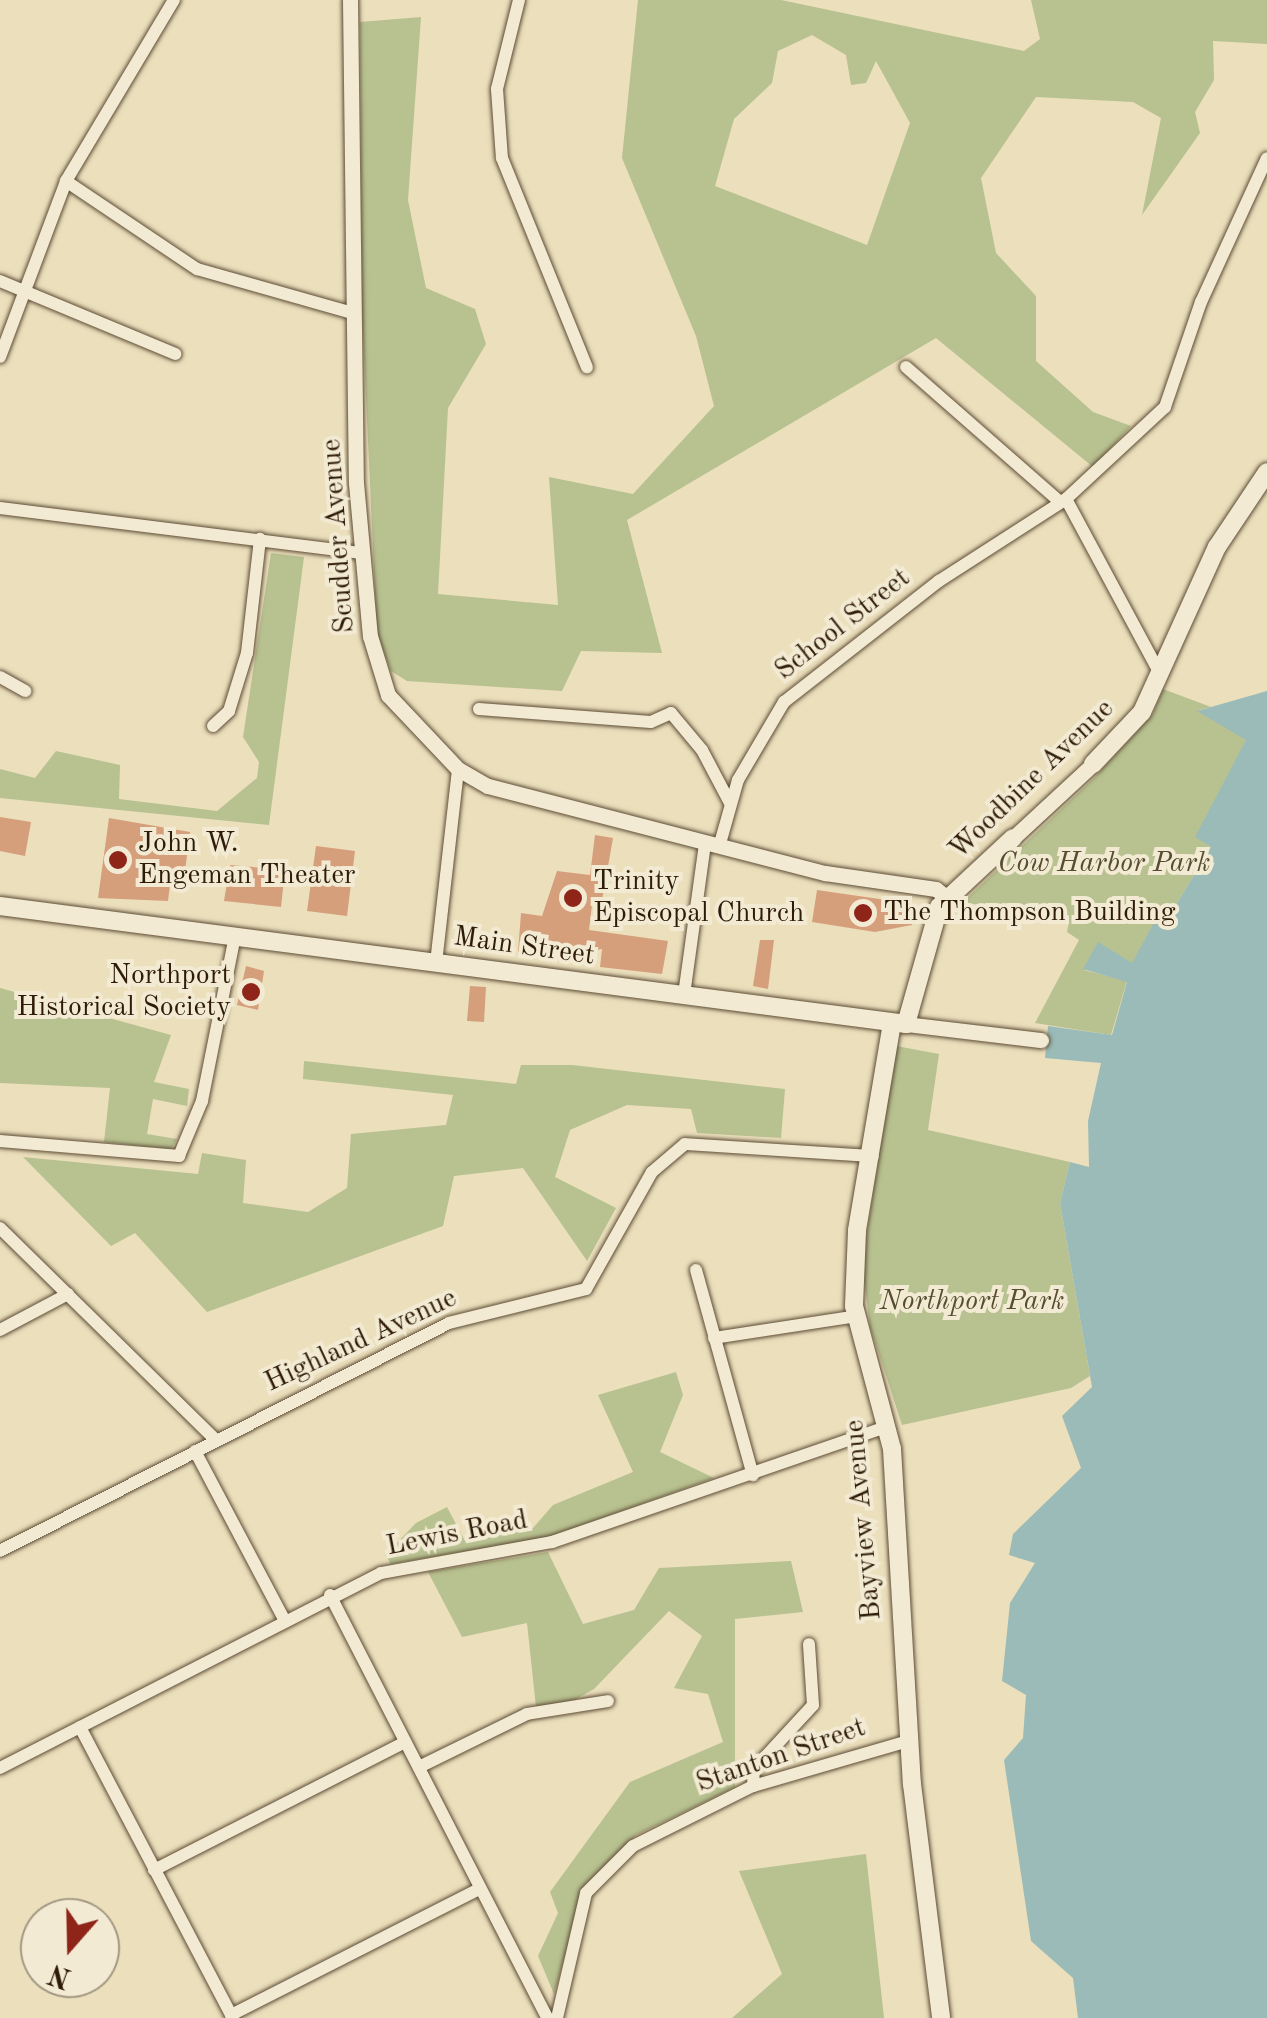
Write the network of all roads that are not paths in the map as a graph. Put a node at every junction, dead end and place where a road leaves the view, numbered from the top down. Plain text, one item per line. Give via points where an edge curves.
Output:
1 (174, 0) edge
2 (350, 0) edge
3 (519, 0) edge
4 (1267, 158) edge
5 (66, 181) junction
6 (0, 281) edge
7 (22, 292) junction
8 (353, 312) junction
9 (176, 354) dead end
10 (0, 356) edge
11 (587, 367) dead end
12 (906, 367) dead end
13 (1267, 472) edge
14 (1063, 500) junction
15 (0, 508) edge
16 (260, 538) junction
17 (362, 552) junction
18 (1159, 672) junction
19 (0, 677) edge
20 (25, 691) dead end
21 (480, 709) dead end
22 (214, 726) dead end
23 (1094, 764) joint
24 (458, 769) junction
25 (730, 803) junction
26 (1013, 838) joint
27 (712, 845) junction
28 (947, 898) junction
29 (0, 906) edge
30 (235, 936) junction
31 (436, 964) junction
32 (684, 996) junction
33 (899, 1024) junction
34 (1041, 1040) dead end
35 (0, 1141) edge
36 (873, 1156) junction
37 (0, 1228) edge
38 (696, 1270) dead end
39 (68, 1294) junction
40 (856, 1316) junction
41 (0, 1330) edge
42 (714, 1338) junction
43 (889, 1426) junction
44 (216, 1440) junction
45 (195, 1451) junction
46 (753, 1475) junction
47 (0, 1552) edge
48 (330, 1596) junction
49 (284, 1619) junction
50 (810, 1644) dead end
51 (608, 1702) dead end
52 (80, 1727) junction
53 (908, 1741) junction
54 (406, 1742) junction
55 (419, 1767) junction
56 (0, 1768) edge
57 (753, 1786) junction
58 (154, 1870) junction
59 (480, 1889) junction
60 (232, 2016) edge
61 (547, 2018) edge
62 (557, 2018) edge
63 (941, 2018) edge

1 - 5 street
2 - 8 street, Scudder Avenue
3 - 11 street via 497,90 499,140
4 - 14 street, School Street via 1200,302 1165,407
5 - 7 street
5 - 8 street via 197,269
6 - 7 street
7 - 9 street
7 - 10 street
8 - 17 street, Scudder Avenue
12 - 14 street
13 - 18 main road, Woodbine Avenue via 1217,547
14 - 18 street
14 - 25 street, School Street via 926,591 784,702
15 - 16 street
16 - 17 street
16 - 22 street via 246,653 228,710
17 - 24 street, Scudder Avenue via 370,636 388,695
18 - 23 main road, Woodbine Avenue via 1142,712
19 - 20 street
21 - 25 street via 652,722 671,713 702,750
23 - 26 street, Woodbine Avenue
24 - 27 street, Scudder Avenue via 511,794
24 - 31 street
25 - 27 street, School Street
26 - 28 main road, Woodbine Avenue
27 - 28 street, Scudder Avenue via 936,889
27 - 32 street, School Street
28 - 33 main road, Woodbine Avenue via 924,942
29 - 30 main road, Main Street
30 - 31 main road, Main Street
30 - 35 street via 202,1101 179,1156
31 - 32 main road, Main Street
32 - 33 main road, Main Street
33 - 34 street, Main Street
33 - 36 main road, Bayview Avenue
36 - 40 main road, Bayview Avenue via 857,1231
36 - 44 street, Highland Avenue via 685,1144 652,1172 586,1289 450,1324
37 - 39 street
38 - 42 street
39 - 41 street
39 - 44 street
40 - 42 street
40 - 43 main road, Bayview Avenue
42 - 46 street
43 - 46 street, Lewis Road
43 - 53 main road, Bayview Avenue
44 - 45 street, Highland Avenue
45 - 47 street, Highland Avenue
45 - 49 street
46 - 48 street, Lewis Road via 552,1542 381,1572
48 - 49 street, Lewis Road
48 - 54 street
49 - 52 street, Lewis Road
50 - 57 street via 814,1706 754,1769
51 - 55 street via 526,1714
52 - 56 street, Lewis Road
52 - 58 street
53 - 57 street, Stanton Street
53 - 63 main road, Bayview Avenue
54 - 55 street
54 - 58 street
55 - 59 street
57 - 62 street, Stanton Street via 634,1846 586,1893
58 - 60 street
59 - 60 street
59 - 61 street

